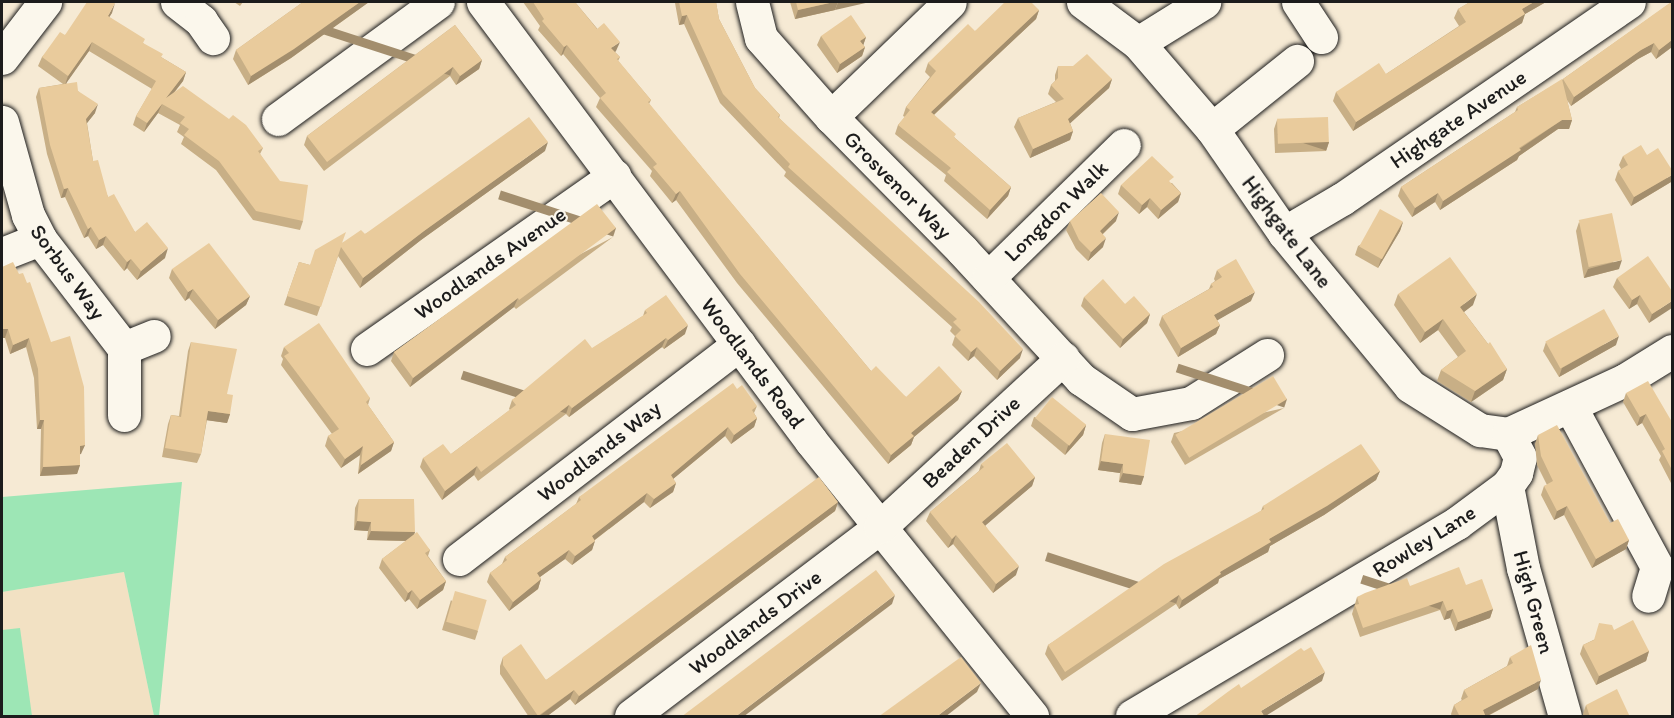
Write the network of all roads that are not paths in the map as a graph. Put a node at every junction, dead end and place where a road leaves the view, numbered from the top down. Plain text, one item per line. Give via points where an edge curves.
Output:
1 (45, 2) edge
2 (177, 2) edge
3 (438, 2) edge
4 (483, 2) edge
5 (752, 2) edge
6 (950, 2) edge
7 (1083, 2) edge
8 (1204, 2) edge
9 (1298, 2) edge
10 (1629, 2) edge
11 (1321, 37) dead end
12 (213, 38) dead end
13 (1137, 43) junction
14 (2, 58) edge
15 (1298, 61) dead end
16 (831, 117) junction
17 (278, 119) dead end
18 (2, 122) edge
19 (1212, 129) junction
20 (1124, 145) dead end
21 (614, 176) junction
22 (1284, 233) junction
23 (40, 239) junction
24 (2, 254) edge
25 (988, 278) junction
26 (154, 336) dead end
27 (739, 344) junction
28 (124, 348) junction
29 (367, 349) dead end
30 (1672, 351) edge
31 (1267, 355) dead end
32 (1063, 358) junction
33 (1570, 406) junction
34 (124, 415) dead end
35 (1508, 434) junction
36 (1507, 486) junction
37 (880, 527) junction
38 (459, 559) dead end
39 (1648, 596) dead end
40 (631, 717) edge
41 (1032, 717) edge
42 (1132, 717) edge
43 (1565, 717) edge

1 - 14 street
2 - 12 street via 201,21
3 - 17 street
4 - 21 street, Woodlands Road
5 - 16 street, Grosvenor Way via 761,38
6 - 16 street
7 - 13 street, Highgate Lane
8 - 13 street
9 - 11 street
10 - 22 street, Highgate Avenue via 1342,199
13 - 19 street, Highgate Lane
15 - 19 street
16 - 25 street, Grosvenor Way
18 - 23 street, Sorbus Way via 28,215
19 - 22 street, Highgate Lane
20 - 25 street, Longdon Walk
21 - 27 street, Woodlands Road
21 - 29 street, Woodlands Avenue
22 - 35 street, Highgate Lane via 1410,386 1480,430
23 - 24 street
23 - 28 street, Sorbus Way
25 - 32 street, Grosvenor Way
26 - 28 street
27 - 37 street, Woodlands Road
27 - 38 street, Woodlands Way
28 - 34 street
30 - 33 street via 1625,380
31 - 32 street, Grosvenor Way via 1191,403 1132,414 1081,379
32 - 37 street, Beaden Drive
33 - 35 street
33 - 39 street via 1657,567
35 - 36 street, Rowley Lane via 1520,457
36 - 42 street, Rowley Lane via 1457,523
36 - 43 street, High Green via 1523,568
37 - 40 street, Woodlands Drive
37 - 41 street, Woodlands Road

